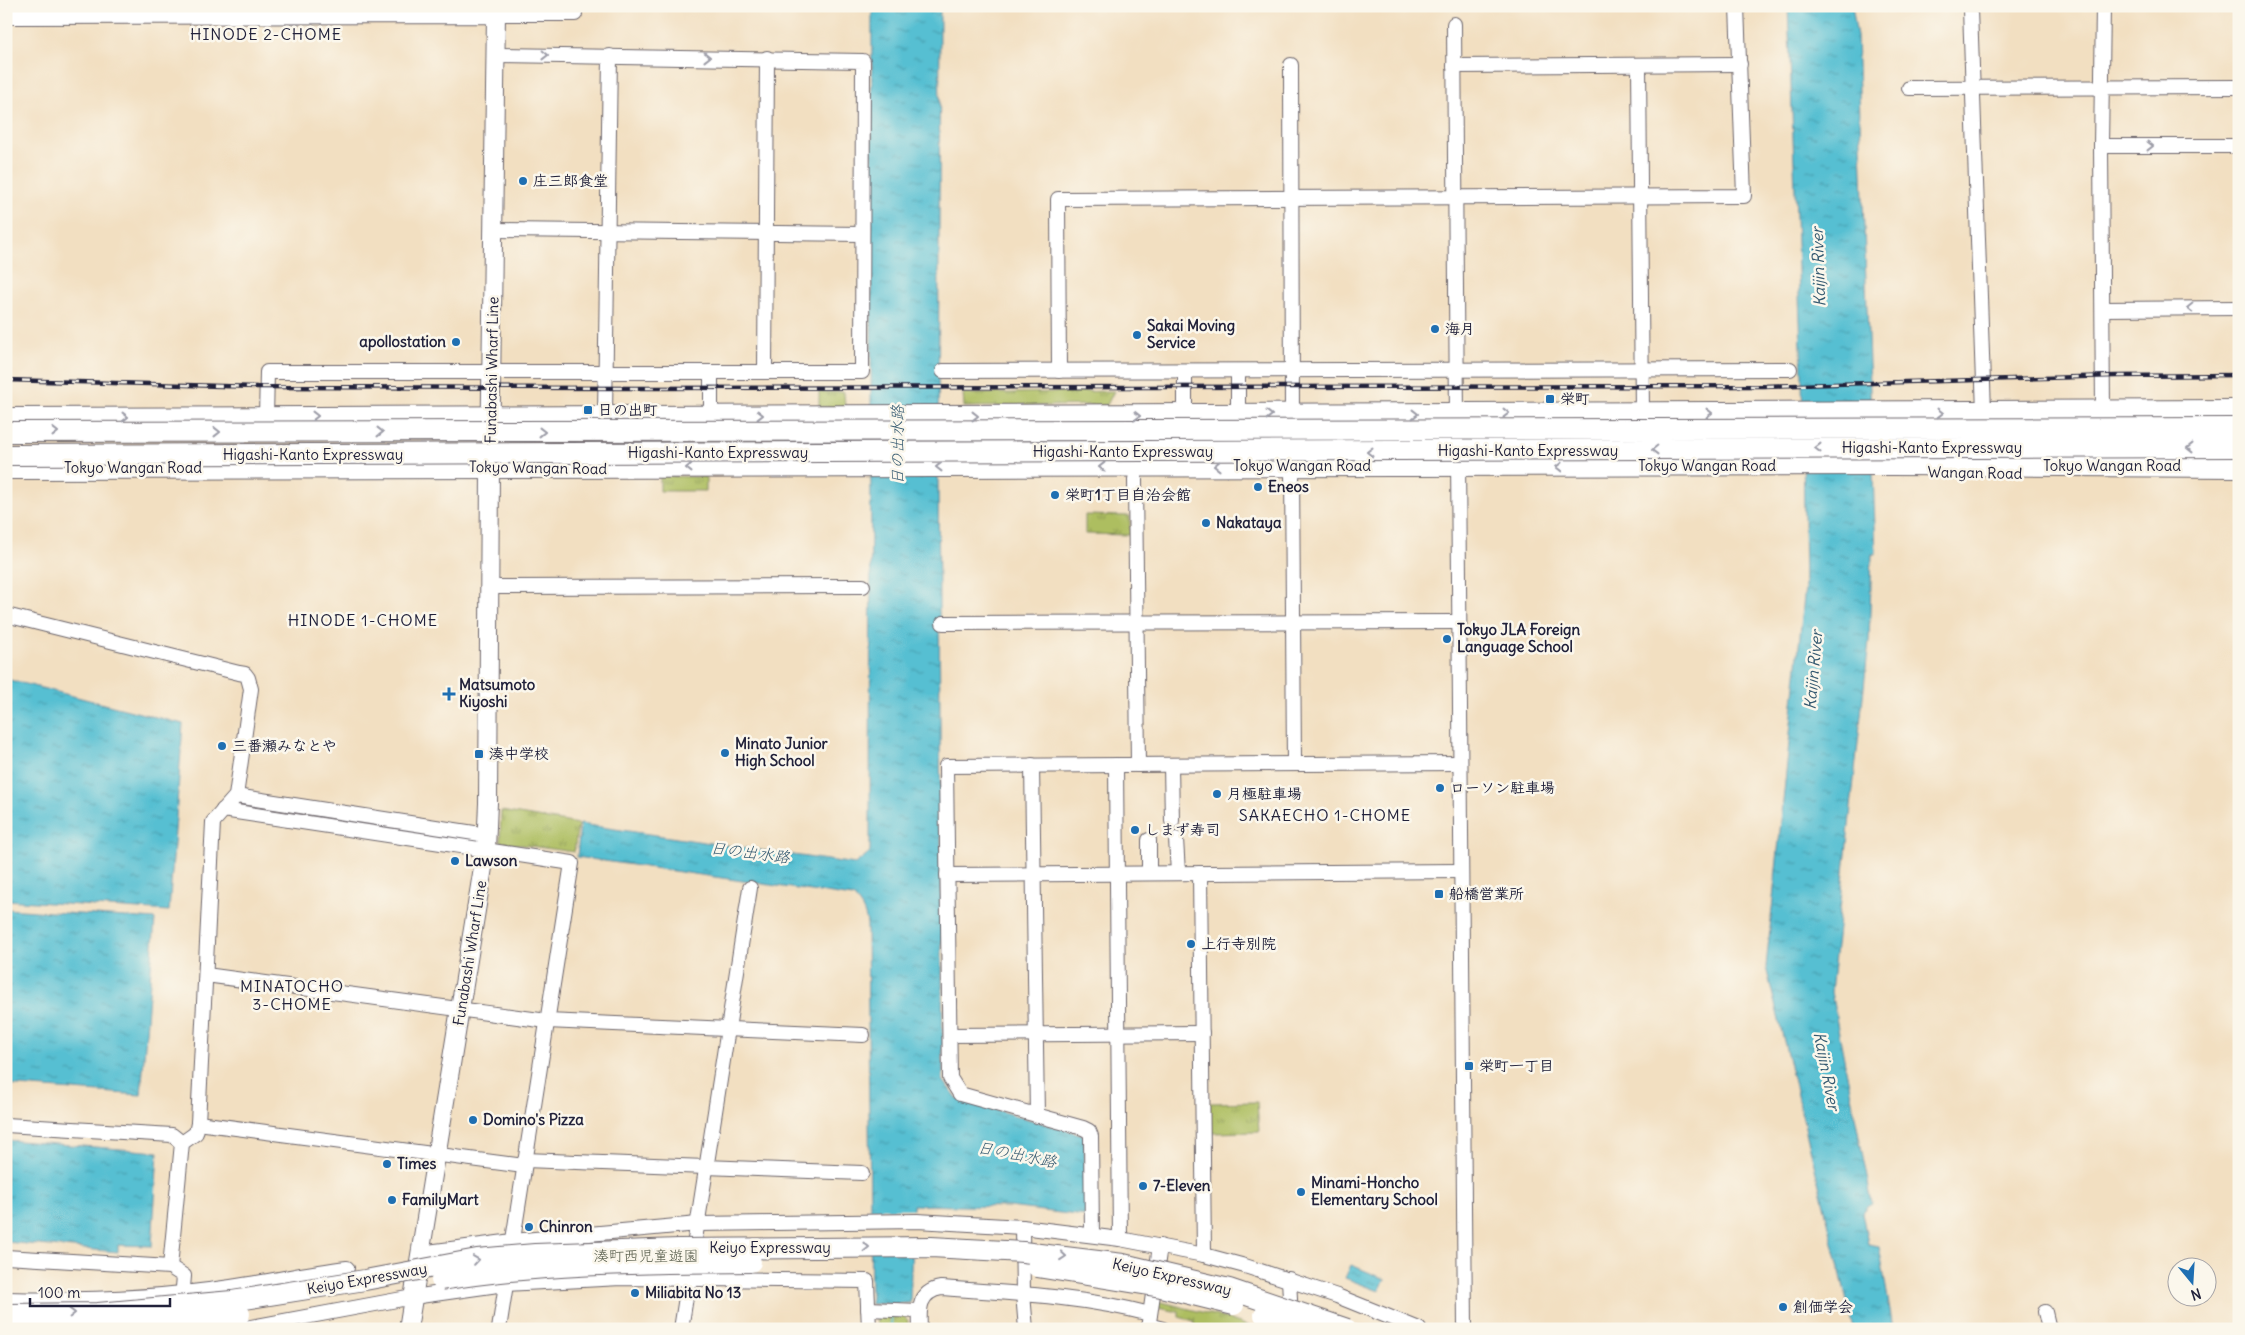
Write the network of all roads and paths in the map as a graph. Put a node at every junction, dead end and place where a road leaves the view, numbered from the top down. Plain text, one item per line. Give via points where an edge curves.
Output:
1 (575, 6) edge
2 (1737, 6) edge
3 (2103, 6) edge
4 (1970, 9) dead end
5 (496, 14) junction
6 (6, 15) edge
7 (1454, 24) dead end
8 (496, 54) junction
9 (610, 56) junction
10 (767, 58) junction
11 (1740, 64) junction
12 (1639, 65) junction
13 (1290, 66) dead end
14 (1454, 66) junction
15 (2239, 87) edge
16 (1909, 88) dead end
17 (2102, 88) junction
18 (1972, 89) junction
19 (2102, 146) junction
20 (2239, 146) edge
21 (1639, 196) junction
22 (1456, 197) junction
23 (1291, 198) junction
24 (494, 230) junction
25 (607, 231) junction
26 (767, 233) junction
27 (861, 234) junction
28 (2239, 308) edge
29 (2103, 309) junction
30 (1790, 369) dead end
31 (1641, 370) junction
32 (943, 371) dead end
33 (1185, 371) junction
34 (1238, 371) junction
35 (1292, 371) junction
36 (1457, 371) junction
37 (492, 372) junction
38 (605, 372) junction
39 (711, 372) junction
40 (765, 372) junction
41 (1059, 372) junction
42 (2239, 410) edge
43 (2104, 411) junction
44 (1642, 412) junction
45 (1991, 412) junction
46 (1457, 414) junction
47 (491, 415) junction
48 (711, 415) junction
49 (1238, 415) junction
50 (1292, 415) junction
51 (1313, 415) junction
52 (605, 416) junction
53 (1185, 416) junction
54 (266, 417) junction
55 (6, 418) edge
56 (2239, 421) edge
57 (2239, 428) edge
58 (6, 432) edge
59 (2239, 448) edge
60 (6, 455) edge
61 (1892, 465) junction
62 (1292, 466) junction
63 (1458, 466) junction
64 (1631, 466) junction
65 (490, 467) junction
66 (2239, 468) edge
67 (6, 469) edge
68 (1134, 479) dead end
69 (863, 586) dead end
70 (490, 587) junction
71 (6, 616) edge
72 (1294, 622) junction
73 (1459, 622) junction
74 (943, 623) dead end
75 (1135, 623) junction
76 (1460, 763) junction
77 (1294, 764) junction
78 (1032, 765) junction
79 (1116, 765) junction
80 (1138, 765) junction
81 (1170, 765) junction
82 (236, 796) junction
83 (223, 810) junction
84 (1172, 821) dead end
85 (1176, 838) dead end
86 (1149, 840) dead end
87 (486, 842) junction
88 (1461, 871) junction
89 (1117, 873) junction
90 (1149, 873) junction
91 (1178, 873) junction
92 (1200, 873) junction
93 (1034, 874) junction
94 (947, 875) junction
95 (750, 888) dead end
96 (206, 975) junction
97 (460, 1010) junction
98 (547, 1021) junction
99 (727, 1030) junction
100 (1202, 1033) junction
101 (1120, 1034) junction
102 (863, 1035) dead end
103 (950, 1035) junction
104 (1036, 1035) junction
105 (1037, 1116) junction
106 (198, 1122) junction
107 (6, 1125) edge
108 (182, 1144) junction
109 (436, 1154) junction
110 (525, 1163) junction
111 (706, 1167) junction
112 (862, 1173) dead end
113 (698, 1224) junction
114 (1022, 1227) junction
115 (1092, 1235) junction
116 (1120, 1239) junction
117 (512, 1241) junction
118 (1160, 1246) junction
119 (420, 1253) junction
120 (1204, 1255) junction
121 (6, 1257) edge
122 (170, 1267) junction
123 (347, 1268) dead end
124 (1289, 1279) junction
125 (688, 1280) junction
126 (505, 1284) junction
127 (183, 1292) junction
128 (1023, 1294) junction
129 (413, 1297) junction
130 (6, 1300) edge
131 (868, 1309) junction
132 (919, 1310) junction
133 (2045, 1312) dead end
134 (6, 1314) edge
135 (1148, 1323) edge
136 (6, 1329) edge
137 (180, 1329) edge
138 (240, 1329) edge
139 (408, 1329) edge
140 (499, 1329) edge
141 (680, 1329) edge
142 (869, 1329) edge
143 (920, 1329) edge
144 (1026, 1329) edge
145 (1163, 1329) edge
146 (1291, 1329) edge
147 (1305, 1329) edge
148 (1347, 1329) edge
149 (1418, 1329) edge
150 (1465, 1329) edge
151 (2049, 1329) edge

1 - 5 street via 575,14
2 - 11 street
3 - 17 street
4 - 18 street
5 - 6 main road
5 - 8 main road, Funabashi Wharf Line
7 - 14 street
8 -> 9 street
8 - 24 main road, Funabashi Wharf Line
9 -> 10 street
9 - 25 street
10 - 26 street
10 - 27 street via 863,61
11 - 12 street
11 - 21 street via 1744,196
12 - 14 street
12 - 21 street
13 - 23 street
14 - 22 street
15 - 17 street
16 - 18 street
17 - 18 street
17 - 19 street
18 - 45 street
19 -> 20 street
19 - 29 street
21 - 22 street
21 - 31 street
22 - 23 street
22 - 36 street
23 - 35 street
23 - 41 street via 1058,199
24 - 25 street
24 - 37 main road, Funabashi Wharf Line
25 - 26 street
25 - 38 street
26 - 27 street
26 - 40 street
27 - 40 street via 862,372
28 -> 29 street
29 - 43 street
30 - 31 street
31 - 36 street
31 - 44 street
32 - 41 street
33 - 34 street
33 - 41 street
33 - 53 street
34 - 35 street
34 - 49 street
35 - 36 street
35 - 50 street
36 - 46 street
37 - 38 street
37 - 47 main road, Funabashi Wharf Line
37 - 54 street via 267,372
38 - 39 street
38 - 52 street
39 - 40 street
39 - 48 street
42 - 43 highway
43 - 45 highway
44 -> 45 highway
46 -> 44 highway
45 - 56 highway via 2011,416
51 -> 46 highway
46 - 63 street
46 - 64 highway via 1471,434 1481,437 1575,437 1587,455 1616,458
47 - 52 highway
54 -> 47 highway
47 - 65 main road, Funabashi Wharf Line
48 - 52 highway
48 -> 53 highway
49 -> 50 highway
49 - 53 highway
50 - 51 highway
51 - 63 highway via 1319,419 1377,422 1394,441 1439,440 1451,449
55 -> 54 highway
58 -> 57 highway, Higashi-Kanto Expressway, bridge
59 -> 60 highway, Higashi-Kanto Expressway, bridge
61 - 64 highway, Tokyo Wangan Road
61 - 66 highway, Tokyo Wangan Road
61 - 66 highway, Wangan Road via 1909,471 1978,474 2144,474
62 - 63 highway, Tokyo Wangan Road
62 -> 65 highway, Tokyo Wangan Road
62 - 72 street
64 -> 63 highway, Tokyo Wangan Road
63 - 73 street
65 - 67 highway, Tokyo Wangan Road
65 - 70 main road, Funabashi Wharf Line
68 - 75 street
69 - 70 street
70 - 87 main road, Funabashi Wharf Line
71 - 82 street via 245,674 252,690
72 - 73 street
72 - 75 street
72 - 77 street
73 - 76 street
74 - 75 street
75 - 80 street
76 - 77 street
76 - 88 street
77 - 81 street
78 - 79 street
78 - 93 street
78 - 94 street via 946,766
79 - 80 street
79 - 89 street
80 - 81 street
81 - 84 street
82 - 83 street
82 - 87 street
83 - 87 street via 306,824
83 - 96 street via 213,822
85 - 91 street
86 - 90 street
87 - 97 main road, Funabashi Wharf Line
87 - 98 street via 572,863
88 - 92 street
88 - 150 street
89 - 90 street
89 - 93 street
89 - 101 street
90 - 91 street
91 - 92 street
92 - 100 street
93 - 94 street
93 - 104 street
94 - 103 street
95 - 99 street
96 - 97 street
96 - 106 street
97 - 98 street
97 - 109 main road, Funabashi Wharf Line
98 - 99 street
98 - 110 street
99 - 102 street
99 - 111 street
100 - 101 street
100 - 120 street
101 - 104 street
101 - 116 street
103 - 104 street
103 - 105 street via 950,1078 960,1094
104 - 105 street
105 - 115 street via 1083,1128 1092,1136
106 - 108 street via 196,1133
106 - 109 street
107 - 108 street via 172,1136
108 - 122 street
109 - 110 street
109 - 119 main road, Funabashi Wharf Line
110 - 111 street
110 - 117 street
111 - 112 street
111 - 113 street
113 - 114 street via 917,1221
113 - 117 street
113 - 125 street
114 - 115 street
114 - 128 street
115 - 116 street
116 - 118 street
117 - 119 street
117 - 126 street
118 - 120 street
118 - 135 street
119 - 129 main road, Funabashi Wharf Line
120 - 124 street
121 - 122 street
122 - 127 street via 184,1276
123 - 127 street
124 - 146 street
124 - 149 street
125 - 126 street via 621,1278
125 - 131 street via 867,1281
125 - 141 street
126 - 129 street
126 - 140 street
127 - 130 street
127 - 137 street
128 - 132 street via 932,1289 925,1294
128 - 135 street via 1113,1304
128 - 144 street
129 - 138 street
129 - 139 main road, Funabashi Wharf Line
131 - 132 street
131 - 142 street
132 - 143 street
133 - 151 street
134 -> 148 highway, Keiyo Expressway, bridge via 98,1313 232,1301 477,1259 535,1254 931,1247 1042,1254 1123,1264 1229,1289
135 - 145 street
136 - 147 highway, Keiyo Expressway, bridge via 97,1327 214,1317 512,1270 931,1260 1018,1266 1161,1286

